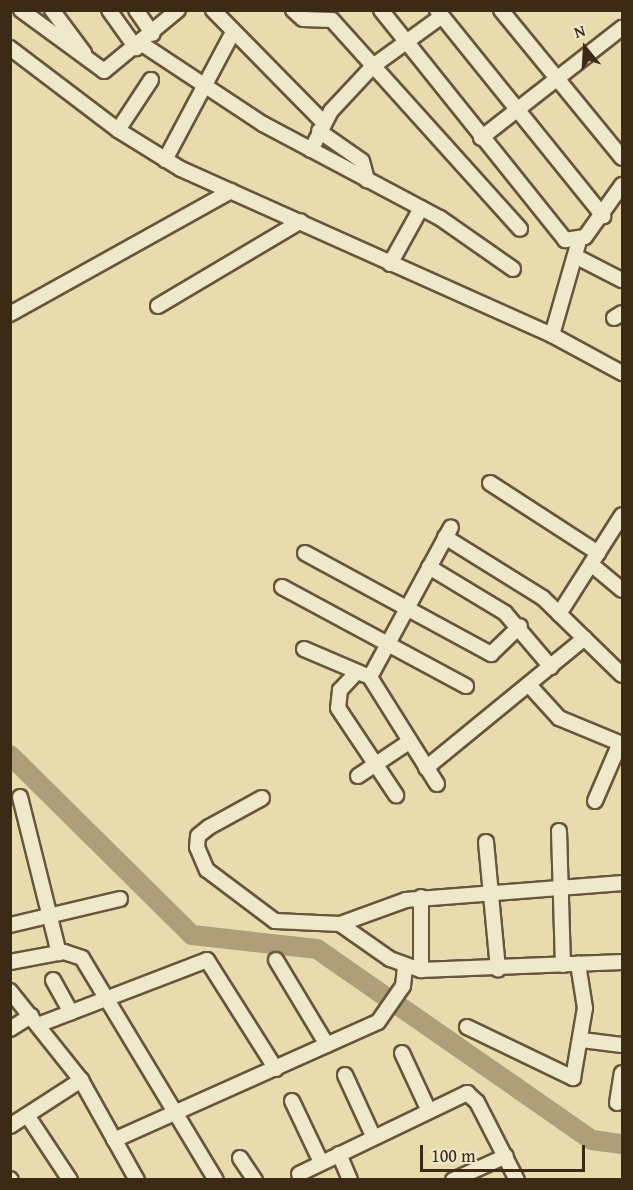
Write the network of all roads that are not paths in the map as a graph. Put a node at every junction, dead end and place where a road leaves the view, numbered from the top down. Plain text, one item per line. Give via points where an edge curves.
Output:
1 (21, 10) edge
2 (52, 10) edge
3 (110, 10) edge
4 (136, 10) edge
5 (178, 10) edge
6 (213, 10) edge
7 (293, 10) edge
8 (381, 10) edge
9 (501, 10) edge
10 (440, 13) edge
11 (622, 28) edge
12 (233, 32) junction
13 (153, 34) junction
14 (405, 43) junction
15 (139, 46) junction
16 (13, 55) edge
17 (93, 64) junction
18 (373, 66) junction
19 (558, 79) junction
20 (151, 80) dead end
21 (204, 86) junction
22 (519, 109) junction
23 (321, 127) junction
24 (118, 130) junction
25 (481, 138) junction
26 (311, 150) junction
27 (622, 158) edge
28 (165, 160) junction
29 (367, 180) junction
30 (622, 185) edge
31 (231, 191) junction
32 (421, 208) junction
33 (603, 216) junction
34 (301, 221) junction
35 (520, 229) dead end
36 (579, 241) junction
37 (575, 256) junction
38 (390, 264) junction
39 (513, 269) dead end
40 (622, 280) edge
41 (158, 306) dead end
42 (10, 314) edge
43 (552, 335) junction
44 (622, 373) edge
45 (490, 483) dead end
46 (622, 515) edge
47 (305, 553) dead end
48 (595, 559) junction
49 (429, 567) junction
50 (282, 587) dead end
51 (622, 590) edge
52 (407, 606) junction
53 (560, 614) junction
54 (519, 626) junction
55 (585, 638) junction
56 (386, 645) junction
57 (304, 649) dead end
58 (551, 667) junction
59 (364, 675) junction
60 (622, 675) edge
61 (530, 685) junction
62 (466, 686) dead end
63 (409, 742) junction
64 (621, 743) edge
65 (375, 765) junction
66 (426, 768) junction
67 (358, 776) dead end
68 (437, 784) dead end
69 (396, 795) dead end
70 (20, 797) dead end
71 (262, 798) dead end
72 (595, 801) dead end
73 (559, 831) dead end
74 (486, 842) dead end
75 (622, 883) edge
76 (560, 887) junction
77 (492, 892) junction
78 (421, 897) junction
79 (120, 899) dead end
80 (48, 916) junction
81 (340, 924) junction
82 (10, 925) edge
83 (59, 953) junction
84 (276, 960) dead end
85 (10, 962) edge
86 (622, 962) edge
87 (578, 964) junction
88 (563, 965) junction
89 (405, 966) junction
90 (498, 969) junction
91 (421, 970) junction
92 (53, 980) dead end
93 (10, 991) edge
94 (107, 998) junction
95 (71, 1012) junction
96 (35, 1020) junction
97 (467, 1028) dead end
98 (10, 1029) edge
99 (582, 1040) junction
100 (327, 1045) junction
101 (622, 1045) edge
102 (402, 1053) dead end
103 (276, 1069) junction
104 (622, 1073) edge
105 (345, 1075) dead end
106 (81, 1080) junction
107 (292, 1101) dead end
108 (617, 1102) dead end
109 (428, 1109) junction
110 (27, 1115) junction
111 (177, 1116) junction
112 (10, 1126) edge
113 (374, 1136) junction
114 (114, 1140) junction
115 (339, 1154) junction
116 (506, 1156) junction
117 (240, 1158) dead end
118 (321, 1162) junction
119 (299, 1174) dead end
120 (70, 1179) edge
121 (137, 1179) edge
122 (216, 1179) edge
123 (255, 1179) edge
124 (350, 1179) edge
125 (453, 1179) edge
126 (517, 1179) edge

1 - 17 street
2 - 17 street
3 - 15 street
4 - 13 street
5 - 13 street
6 - 12 street
7 - 18 street via 303,19 332,20
8 - 14 street
9 - 19 street
10 - 14 street
10 - 22 street
11 - 19 street
12 - 21 street
12 - 23 street
13 - 15 street
14 - 18 street
14 - 25 street
15 - 17 street via 108,70
15 - 21 street
16 - 24 street
18 - 23 street
18 - 35 street
19 - 22 street
19 - 27 street
20 - 24 street
21 - 26 street
21 - 28 street
22 - 25 street
22 - 33 street
23 - 26 street
23 - 29 street via 362,161
24 - 28 street
25 - 36 street via 558,235
26 - 29 street
28 - 31 street
29 - 32 street
30 - 33 street
31 - 34 street
31 - 42 street
32 - 38 street
32 - 39 street
33 - 36 street
34 - 38 street
34 - 41 street
36 - 37 street
37 - 40 street
37 - 43 street
38 - 43 street
43 - 44 street
45 - 48 street
46 - 48 street
47 - 52 street
48 - 51 street
48 - 53 street
49 - 52 street
49 - 53 street via 448,532
49 - 54 street
50 - 56 street
52 - 54 street via 490,654
52 - 56 street
53 - 55 street
54 - 58 street
55 - 58 street
55 - 60 street
56 - 59 street
56 - 62 street
57 - 59 street
58 - 61 street
59 - 63 street
59 - 65 street via 335,699
61 - 64 street via 559,718
61 - 66 street
63 - 65 street
63 - 66 street
64 - 72 street
65 - 67 street
65 - 69 street
66 - 68 street
70 - 80 street
71 - 81 street via 198,836 199,857 259,914 298,926
73 - 76 street
74 - 77 street
75 - 76 street
76 - 77 street
76 - 88 street
77 - 78 street
77 - 90 street
78 - 81 street
78 - 91 street
79 - 80 street
80 - 82 street
80 - 83 street
81 - 89 street
83 - 85 street
83 - 94 street via 82,958
84 - 100 street
86 - 87 street
87 - 88 street
87 - 99 street via 585,998
88 - 90 street
89 - 91 street
89 - 100 street via 403,986 389,1011
90 - 91 street
92 - 95 street
93 - 96 street
94 - 95 street
94 - 103 street via 207,960
94 - 111 street
95 - 96 street
96 - 98 street
96 - 106 street
97 - 99 street via 573,1078
99 - 101 street
100 - 103 street
102 - 109 street
103 - 111 street
104 - 108 street
105 - 113 street
106 - 110 street
106 - 114 street
107 - 118 street
109 - 113 street
109 - 116 street via 467,1093 477,1102
110 - 112 street
110 - 120 street
111 - 114 street
111 - 122 street
113 - 115 street
114 - 121 street
115 - 118 street
115 - 124 street
116 - 125 street
116 - 126 street
117 - 123 street
118 - 119 street

